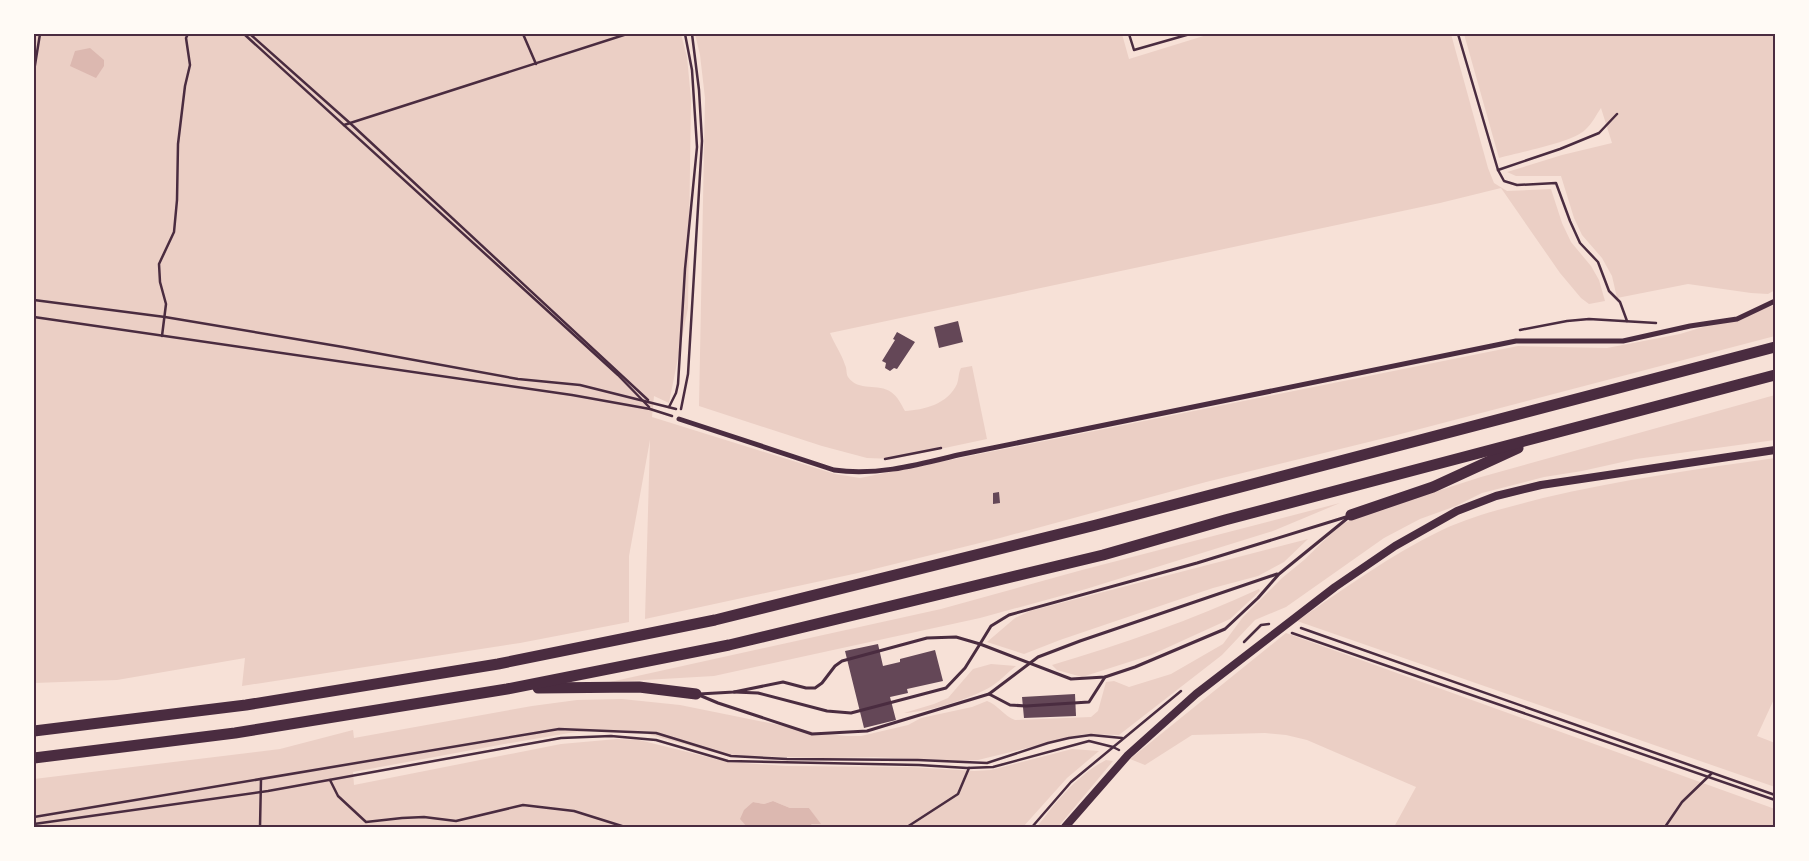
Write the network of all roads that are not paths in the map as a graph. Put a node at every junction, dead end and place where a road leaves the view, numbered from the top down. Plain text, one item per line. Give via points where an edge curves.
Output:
1 (1775, 301) edge
2 (1775, 347) edge
3 (1775, 375) edge
4 (680, 419) road end
5 (1545, 436) junction
6 (1775, 450) edge
7 (1351, 516) junction
8 (1279, 574) junction
9 (980, 644) junction
10 (1028, 664) junction
11 (1105, 677) junction
12 (507, 689) junction
13 (734, 692) junction
14 (696, 694) junction
15 (989, 694) junction
16 (34, 731) edge
17 (34, 758) edge
18 (1066, 827) edge

1 - 4 street via 1737,319 1623,341 1516,341 967,453 898,470 834,470
2 - 16 highway via 1096,525 715,620 498,664 246,705
3 - 5 highway
5 - 7 highway via 1433,487
5 - 12 highway via 1103,555 729,645
6 - 18 street via 1541,485 1496,496 1457,511 1395,546 1335,587 1196,694 1128,755
7 - 8 lane
7 - 9 lane via 1197,563 1010,614 991,626
8 - 10 lane via 1080,641
8 - 11 lane via 1225,629 1160,658
9 - 10 lane
9 - 13 lane via 956,637 927,638 842,661 815,688 783,682
9 - 13 lane via 965,668 946,688 851,713 827,711 758,693
10 - 11 lane via 1071,679
10 - 15 lane
11 - 15 lane via 1089,702 1010,705
12 - 14 highway via 639,687
12 - 17 highway via 235,733
13 - 14 lane
14 - 15 lane via 812,734 867,731

